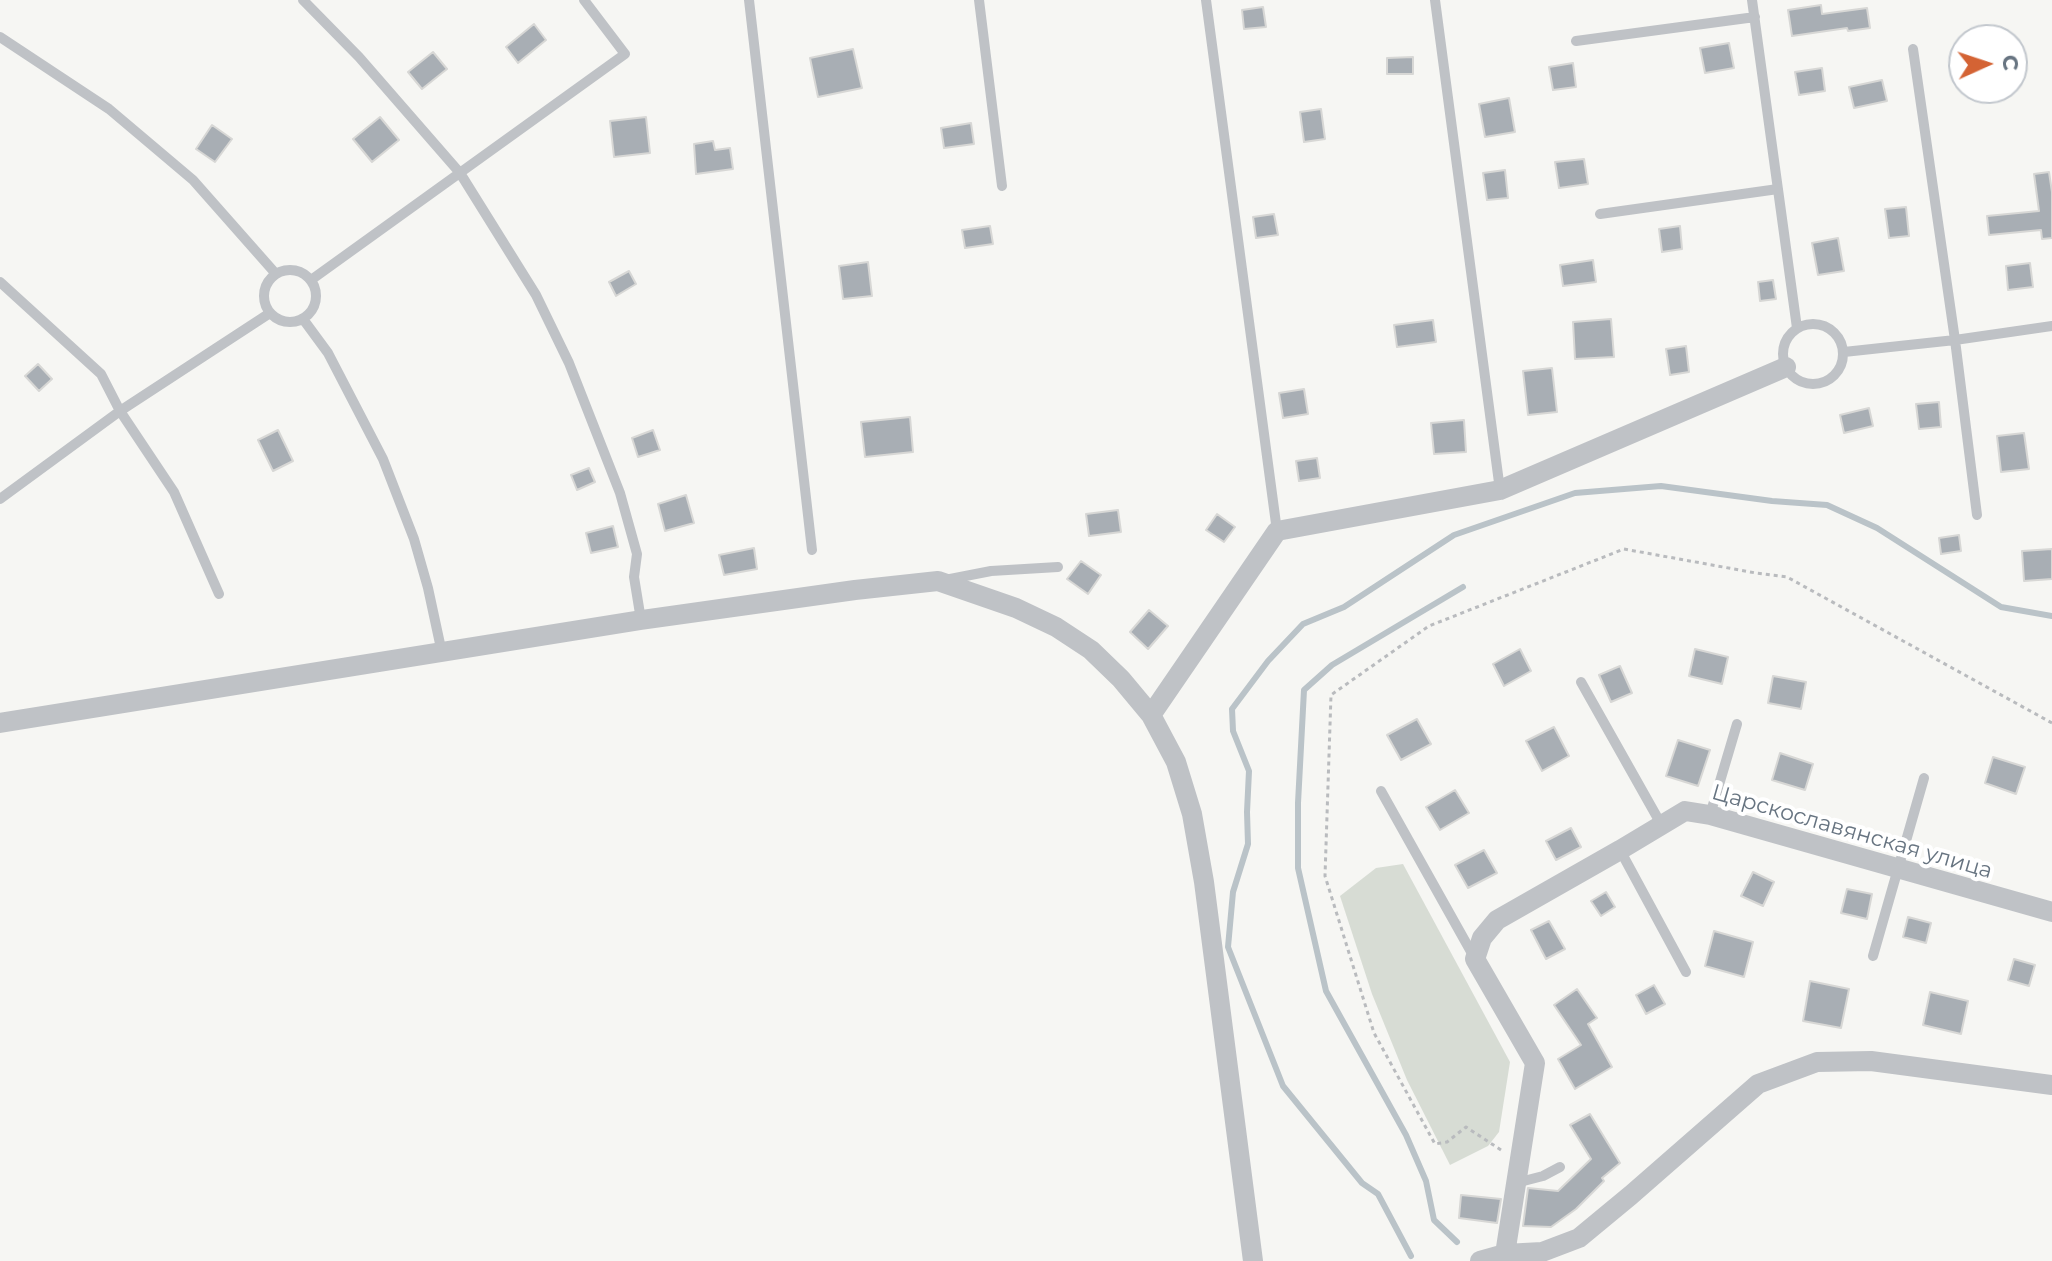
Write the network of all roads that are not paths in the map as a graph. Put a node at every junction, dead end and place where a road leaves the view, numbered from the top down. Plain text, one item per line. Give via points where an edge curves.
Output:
1 (303, 0) edge
2 (584, 0) edge
3 (749, 0) edge
4 (979, 0) edge
5 (1206, 0) edge
6 (1435, 0) edge
7 (1752, 0) edge
8 (1755, 17) junction
9 (0, 37) edge
10 (1576, 41) dead end
11 (1913, 49) dead end
12 (460, 173) junction
13 (1002, 186) dead end
14 (1778, 189) junction
15 (1600, 214) dead end
16 (276, 274) junction
17 (311, 280) junction
18 (0, 282) edge
19 (270, 313) junction
20 (303, 319) junction
21 (2052, 326) edge
22 (1797, 328) junction
23 (1955, 340) junction
24 (1844, 352) junction
25 (1786, 367) junction
26 (120, 411) junction
27 (1500, 490) junction
28 (0, 499) edge
29 (1977, 515) dead end
30 (1277, 531) junction
31 (812, 550) dead end
32 (1058, 567) dead end
33 (938, 581) junction
34 (219, 594) dead end
35 (641, 620) junction
36 (442, 653) junction
37 (1581, 682) dead end
38 (1151, 715) junction
39 (0, 723) edge
40 (1737, 724) dead end
41 (1924, 778) dead end
42 (1381, 791) dead end
43 (1710, 815) junction
44 (1661, 824) junction
45 (1620, 850) junction
46 (1898, 870) junction
47 (2052, 912) edge
48 (1873, 956) dead end
49 (1475, 959) junction
50 (1686, 972) dead end
51 (2052, 1085) edge
52 (1560, 1167) dead end
53 (1516, 1183) junction
54 (1505, 1254) junction
55 (1253, 1261) edge
56 (1480, 1261) edge

1 - 12 lane
2 - 12 lane via 625,54
3 - 31 lane
4 - 13 lane
5 - 30 lane
6 - 27 lane
7 - 8 lane
8 - 10 lane
8 - 14 lane
9 - 16 lane via 109,109 193,180
11 - 23 lane
12 - 17 lane
12 - 35 lane via 536,295 575,377 620,493 637,554 634,577
14 - 15 lane
14 - 22 lane
16 - 17 lane via 295,270
16 - 19 lane via 264,292
17 - 20 lane via 316,301
18 - 26 lane via 101,374
19 - 20 lane via 282,321
19 - 26 lane
20 - 36 lane via 328,353 383,459 414,539
21 - 23 lane
22 - 24 lane via 1812,323 1827,327 1839,337
22 - 25 lane via 1786,339
23 - 24 lane
23 - 29 lane
24 - 25 lane via 1841,366 1821,384 1795,379
25 - 27 street
26 - 28 lane
26 - 34 lane via 174,492
27 - 30 street
30 - 38 street
32 - 33 lane
33 - 35 street
33 - 38 street via 1056,627 1091,650
35 - 36 street
36 - 39 street
37 - 44 lane
38 - 55 street via 1176,762 1194,828
40 - 43 lane
41 - 46 lane
42 - 49 lane
43 - 44 street, Царскославянская улица via 1685,811
43 - 46 street, Царскославянская улица
44 - 45 street, Царскославянская улица
45 - 49 street, Царскославянская улица via 1497,920 1482,938
45 - 50 lane
46 - 47 street, Царскославянская улица
46 - 48 lane
49 - 53 street via 1535,1063
51 - 54 street via 1871,1061 1817,1062 1758,1084 1579,1238 1542,1252
52 - 53 lane
53 - 54 street
54 - 56 street

